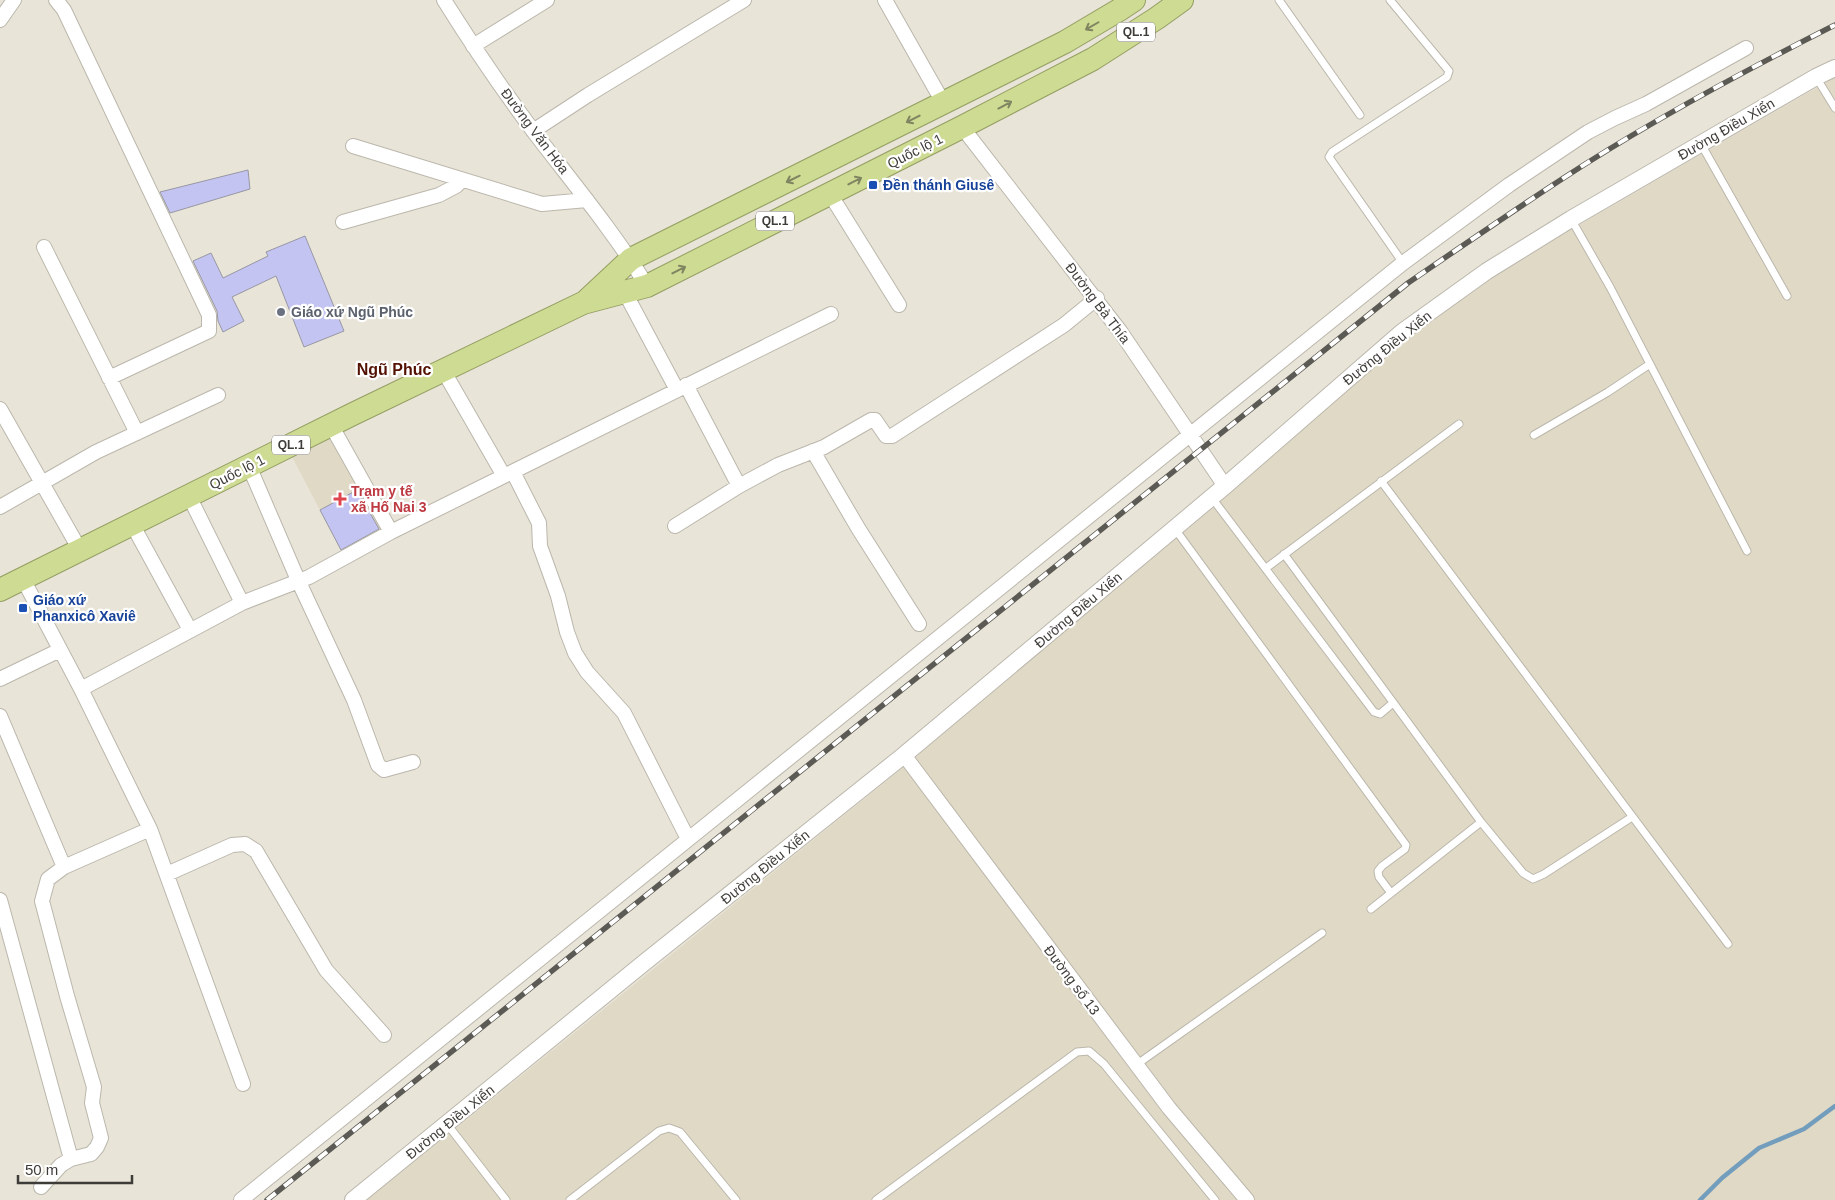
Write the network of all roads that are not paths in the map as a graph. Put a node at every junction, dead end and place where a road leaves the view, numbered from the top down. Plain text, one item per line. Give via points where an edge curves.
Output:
1 (14, 0) edge
2 (56, 0) edge
3 (444, 0) edge
4 (548, 0) edge
5 (744, 0) edge
6 (885, 0) edge
7 (1134, 0) edge
8 (1182, 0) edge
9 (1279, 0) edge
10 (1390, 0) edge
11 (0, 20) edge
12 (473, 46) junction
13 (1746, 48) dead end
14 (1835, 68) edge
15 (1816, 77) junction
16 (944, 104) junction
17 (1835, 108) edge
18 (1360, 115) dead end
19 (962, 127) junction
20 (533, 131) junction
21 (1701, 144) junction
22 (353, 146) dead end
23 (462, 180) junction
24 (830, 194) junction
25 (587, 200) junction
26 (1571, 220) junction
27 (344, 222) dead end
28 (44, 247) dead end
29 (1403, 263) junction
30 (624, 275) junction
31 (647, 286) junction
32 (1787, 296) dead end
33 (1097, 298) junction
34 (900, 305) dead end
35 (831, 314) dead end
36 (1650, 364) junction
37 (443, 370) junction
38 (109, 378) junction
39 (682, 388) junction
40 (218, 395) dead end
41 (0, 409) edge
42 (1459, 424) dead end
43 (331, 425) junction
44 (137, 433) junction
45 (1190, 435) junction
46 (1534, 435) dead end
47 (814, 451) junction
48 (249, 466) junction
49 (509, 474) junction
50 (1380, 482) junction
51 (42, 483) junction
52 (739, 486) junction
53 (1225, 486) junction
54 (189, 496) junction
55 (1211, 497) junction
56 (0, 506) edge
57 (132, 524) junction
58 (674, 526) dead end
59 (1174, 528) junction
60 (390, 532) junction
61 (80, 550) junction
62 (1747, 551) dead end
63 (1284, 554) junction
64 (1266, 568) junction
65 (23, 579) junction
66 (298, 580) junction
67 (0, 590) edge
68 (242, 603) junction
69 (919, 624) dead end
70 (190, 630) junction
71 (60, 650) junction
72 (0, 679) edge
73 (81, 689) junction
74 (1393, 703) junction
75 (0, 716) edge
76 (904, 756) junction
77 (413, 762) dead end
78 (1632, 817) junction
79 (1481, 822) junction
80 (150, 829) junction
81 (688, 839) junction
82 (64, 867) junction
83 (167, 874) junction
84 (1390, 893) junction
85 (0, 900) edge
86 (1371, 909) dead end
87 (1322, 933) dead end
88 (1728, 944) dead end
89 (384, 1035) dead end
90 (1136, 1065) junction
91 (244, 1084) dead end
92 (447, 1124) junction
93 (71, 1160) junction
94 (40, 1187) dead end
95 (241, 1200) edge
96 (353, 1200) edge
97 (506, 1200) edge
98 (570, 1200) edge
99 (736, 1200) edge
100 (876, 1200) edge
101 (1215, 1200) edge
102 (1247, 1200) edge

1 - 11 street
2 - 38 street via 64,10 209,315 209,331
3 - 12 street, Đường Văn Hóa
4 - 12 street
5 - 20 street
6 - 16 street
7 -> 16 highway, Quốc lộ 1 / QL.1 via 1065,42
19 -> 8 highway, Quốc lộ 1 / QL.1 via 1093,59
9 - 18 lane
10 - 29 lane via 1449,71 1446,78 1332,152 1330,157
12 - 20 street, Đường Văn Hóa
13 - 29 street via 1646,104 1588,132
14 - 15 street, Đường Điều Xiển
15 - 17 lane
15 - 21 street, Đường Điều Xiển
16 - 19 highway
16 -> 30 highway, Quốc lộ 1 / QL.1
24 -> 19 highway, Quốc lộ 1 / QL.1
19 - 33 street, Đường Bà Thía
20 - 25 street, Đường Văn Hóa
21 - 26 street, Đường Điều Xiển
21 - 32 lane
22 - 23 street
23 - 25 street via 542,204
23 - 27 street via 439,195
31 -> 24 highway, Quốc lộ 1 / QL.1
24 - 34 street
25 - 30 street, Đường Văn Hóa
26 - 36 lane
26 - 53 street, Đường Điều Xiển via 1487,271 1402,332
28 - 38 street
29 - 45 street
30 - 31 highway, Quốc lộ 1 / QL.1
30 - 31 street
30 - 37 highway, Quốc lộ 1 / QL.1 via 583,303
30 - 39 street
33 - 45 street, Đường Bà Thía
33 - 47 street via 1064,326 892,436 886,436 875,420 871,420
35 - 39 street
36 - 46 lane
36 - 62 lane
37 - 43 highway, Quốc lộ 1 / QL.1
37 - 49 street
38 - 44 street
39 - 49 street
39 - 52 street
40 - 44 street
41 - 51 street
42 - 50 lane
43 - 48 highway, Quốc lộ 1 / QL.1
43 - 60 street
44 - 51 street
45 - 53 street, Đường Bà Thía
45 - 81 street
47 - 52 street via 778,465
47 - 69 street
48 - 54 highway, Quốc lộ 1 / QL.1
48 - 66 street
49 - 60 street
49 - 81 street via 539,523 540,546 576,653 587,672 624,714
50 - 63 lane
50 - 78 lane
51 - 56 street
51 - 61 street
52 - 58 street
53 - 55 street, Đường Điều Xiển
54 - 57 highway, Quốc lộ 1 / QL.1
54 - 68 street
55 - 59 street, Đường Điều Xiển
55 - 64 lane
57 - 61 highway, Quốc lộ 1 / QL.1
57 - 70 street
59 - 76 street, Đường Điều Xiển
59 - 84 lane via 1406,845 1378,871
60 - 66 street
61 - 65 highway, Quốc lộ 1 / QL.1
63 - 64 lane
63 - 74 lane
64 - 74 lane via 1374,712 1380,714
65 - 67 highway, Quốc lộ 1 / QL.1
65 - 71 street
66 - 68 street
66 - 77 street via 354,700 378,765 384,770
68 - 70 street
70 - 73 street
71 - 72 street
71 - 73 street
73 - 80 street
74 - 79 lane
75 - 82 street
76 - 90 street, Đường số 13
76 - 92 street, Đường Điều Xiển
78 - 79 lane via 1533,879 1523,873
78 - 88 lane
79 - 84 lane
80 - 82 street
80 - 83 street
81 - 95 street
82 - 93 street via 48,879 42,901 94,1087 92,1103 101,1138 91,1154
83 - 89 street via 232,845 245,844 256,851 326,970
83 - 91 street
84 - 86 lane
85 - 93 street
87 - 90 lane
90 - 102 street, Đường số 13
92 - 96 street, Đường Điều Xiển
92 - 97 lane
93 - 94 street via 61,1165
98 - 99 lane via 659,1131 669,1128 680,1132
100 - 101 lane via 1077,1052 1089,1051 1104,1064

